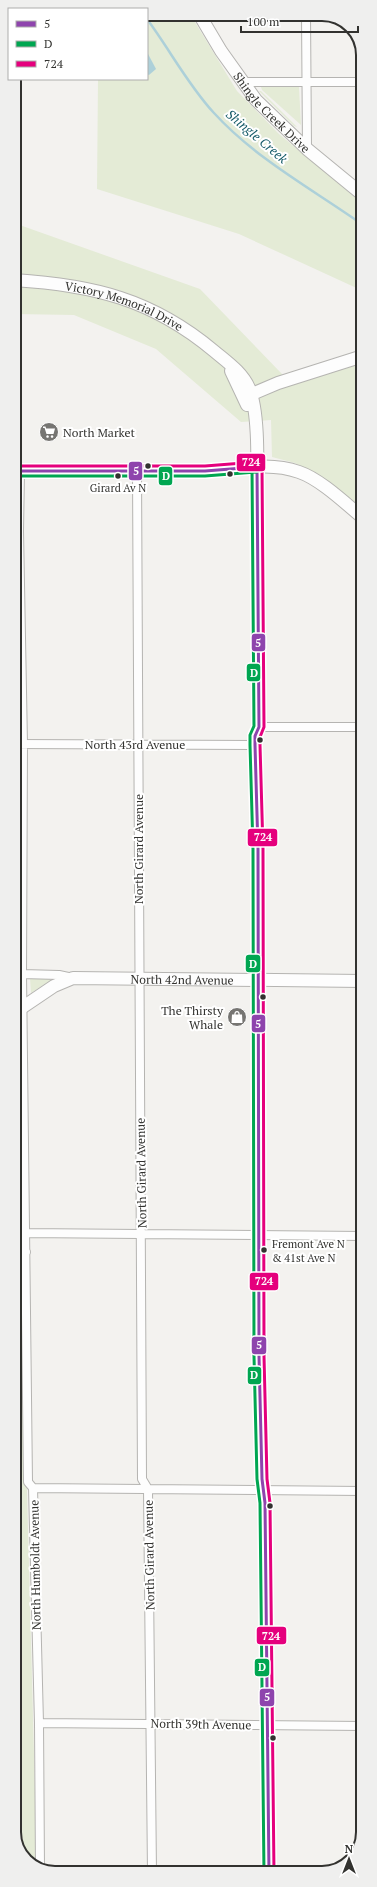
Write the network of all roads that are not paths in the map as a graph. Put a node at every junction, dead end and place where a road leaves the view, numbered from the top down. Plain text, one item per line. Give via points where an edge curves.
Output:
1 (203, 21) edge
2 (306, 21) edge
3 (243, 82) junction
4 (307, 82) junction
5 (356, 82) edge
6 (307, 149) junction
7 (356, 189) edge
8 (21, 281) edge
9 (356, 358) edge
10 (247, 396) junction
11 (257, 467) junction
12 (21, 471) edge
13 (136, 472) junction
14 (356, 513) edge
15 (21, 638) edge
16 (259, 727) junction
17 (356, 727) edge
18 (23, 744) junction
19 (137, 744) junction
20 (255, 745) junction
21 (22, 974) junction
22 (72, 978) junction
23 (139, 979) junction
24 (258, 980) junction
25 (356, 981) edge
26 (21, 983) edge
27 (21, 1009) edge
28 (21, 1106) edge
29 (25, 1233) junction
30 (142, 1234) junction
31 (258, 1235) junction
32 (356, 1236) edge
33 (21, 1252) edge
34 (26, 1252) junction
35 (32, 1488) junction
36 (148, 1489) junction
37 (262, 1490) junction
38 (356, 1491) edge
39 (40, 1723) junction
40 (151, 1724) junction
41 (267, 1725) junction
42 (356, 1726) edge
43 (40, 1862) edge
44 (152, 1866) edge
45 (269, 1866) edge

1 - 3 street, Shingle Creek Drive
2 - 4 street
3 - 4 street
3 - 6 street, Shingle Creek Drive via 271,116
4 - 5 street
4 - 6 street
6 - 7 street, Shingle Creek Drive
8 - 10 street, Victory Memorial Drive via 91,289 138,303 181,325 223,358 239,373
9 - 10 street via 278,383
10 - 11 street, Victory Memorial Drive via 256,426
11 - 13 street
11 - 14 street via 285,468 300,472
11 - 16 street
12 - 13 street
13 - 19 street, North Girard Avenue
15 - 18 street, North Humboldt Avenue
16 - 17 street
16 - 20 street
18 - 19 street, North 43rd Avenue
18 - 21 street, North Humboldt Avenue
19 - 20 street, North 43rd Avenue
19 - 23 street, North Girard Avenue
20 - 24 street
21 - 22 street, North 42nd Avenue
21 - 26 street, North Humboldt Avenue
22 - 23 street, North 42nd Avenue
22 - 27 street, North 42nd Avenue via 54,986
23 - 24 street, North 42nd Avenue
23 - 30 street, North Girard Avenue
24 - 25 street, North 42nd Avenue
24 - 31 street
28 - 29 street, North Humboldt Avenue
29 - 30 street
29 - 34 street, North Humboldt Avenue
30 - 31 street
30 - 36 street, North Girard Avenue via 142,1480
31 - 32 street
31 - 37 street
33 - 34 street
34 - 35 street, North Humboldt Avenue via 28,1482
35 - 36 street
35 - 39 street, North Humboldt Avenue
36 - 37 street
36 - 40 street, North Girard Avenue
37 - 38 street
37 - 41 street via 265,1503
39 - 40 street, North 39th Avenue
39 - 43 street, North Humboldt Avenue
40 - 41 street, North 39th Avenue
40 - 44 street, North Girard Avenue
41 - 42 street, North 39th Avenue
41 - 45 street

